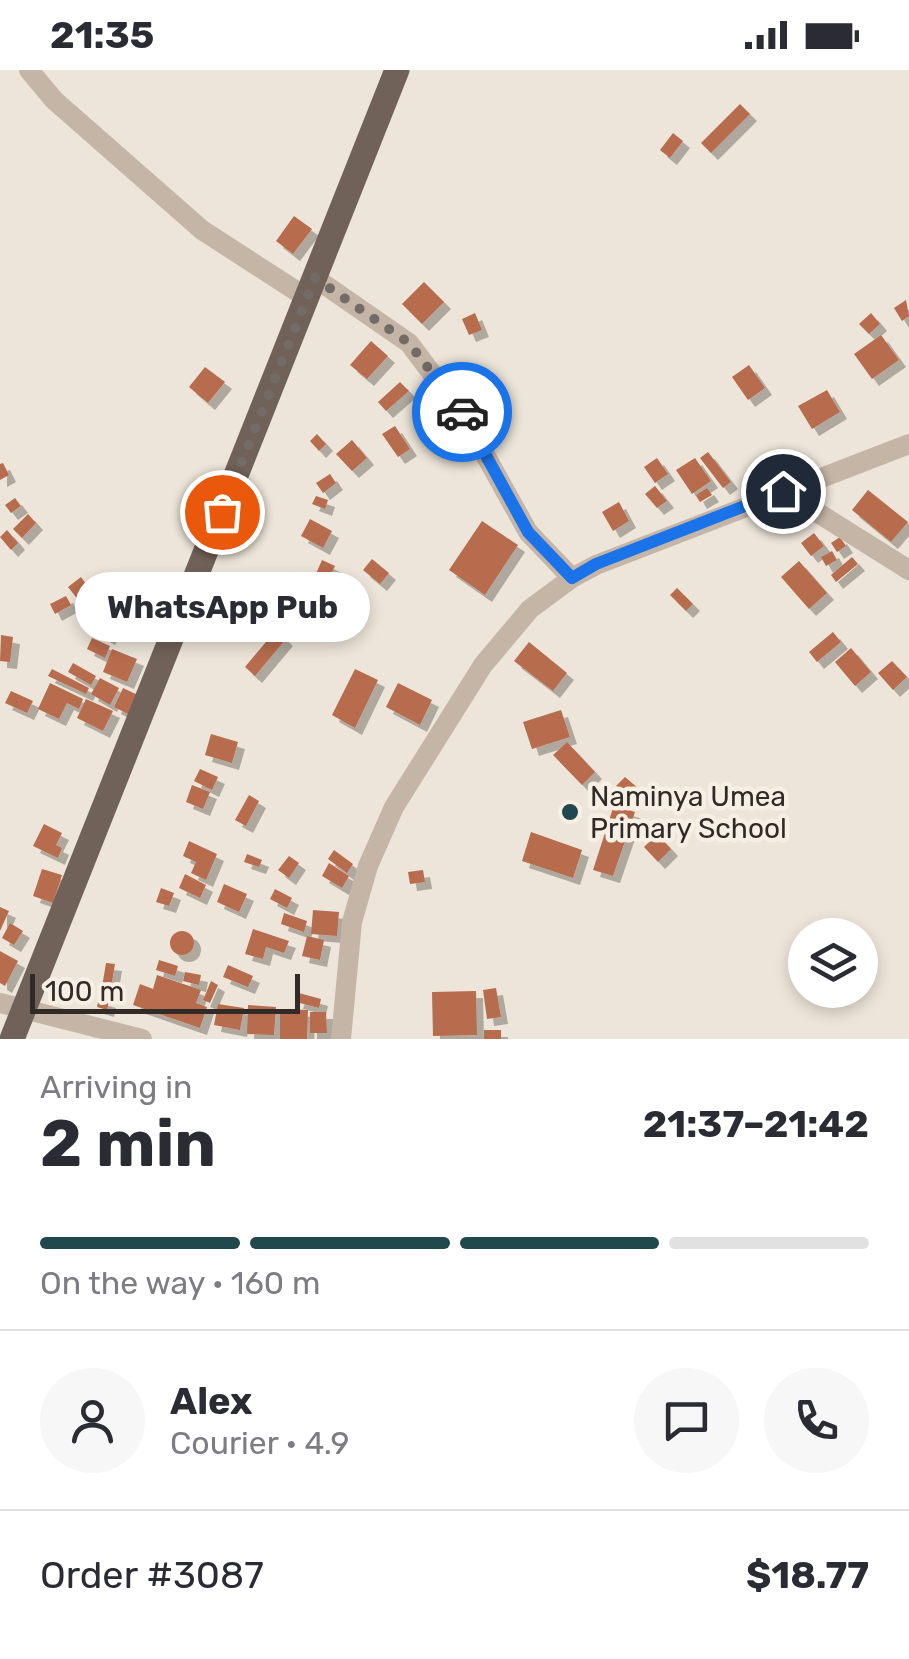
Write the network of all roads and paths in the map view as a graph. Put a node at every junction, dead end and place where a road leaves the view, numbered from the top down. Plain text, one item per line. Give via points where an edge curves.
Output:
1 (28, 70) edge
2 (398, 70) edge
3 (311, 288) junction
4 (909, 444) edge
5 (783, 491) junction
6 (909, 570) edge
7 (572, 578) junction
8 (11, 1008) edge
9 (12, 1039) edge
10 (142, 1039) edge
11 (341, 1039) edge

1 - 3 street via 202,230
2 - 3 main road
3 - 7 street via 409,343 464,414 528,532
3 - 8 main road
4 - 5 street
5 - 6 street
5 - 7 street
7 - 11 street via 530,609 483,665 394,808 352,922
8 - 9 main road
8 - 10 street

